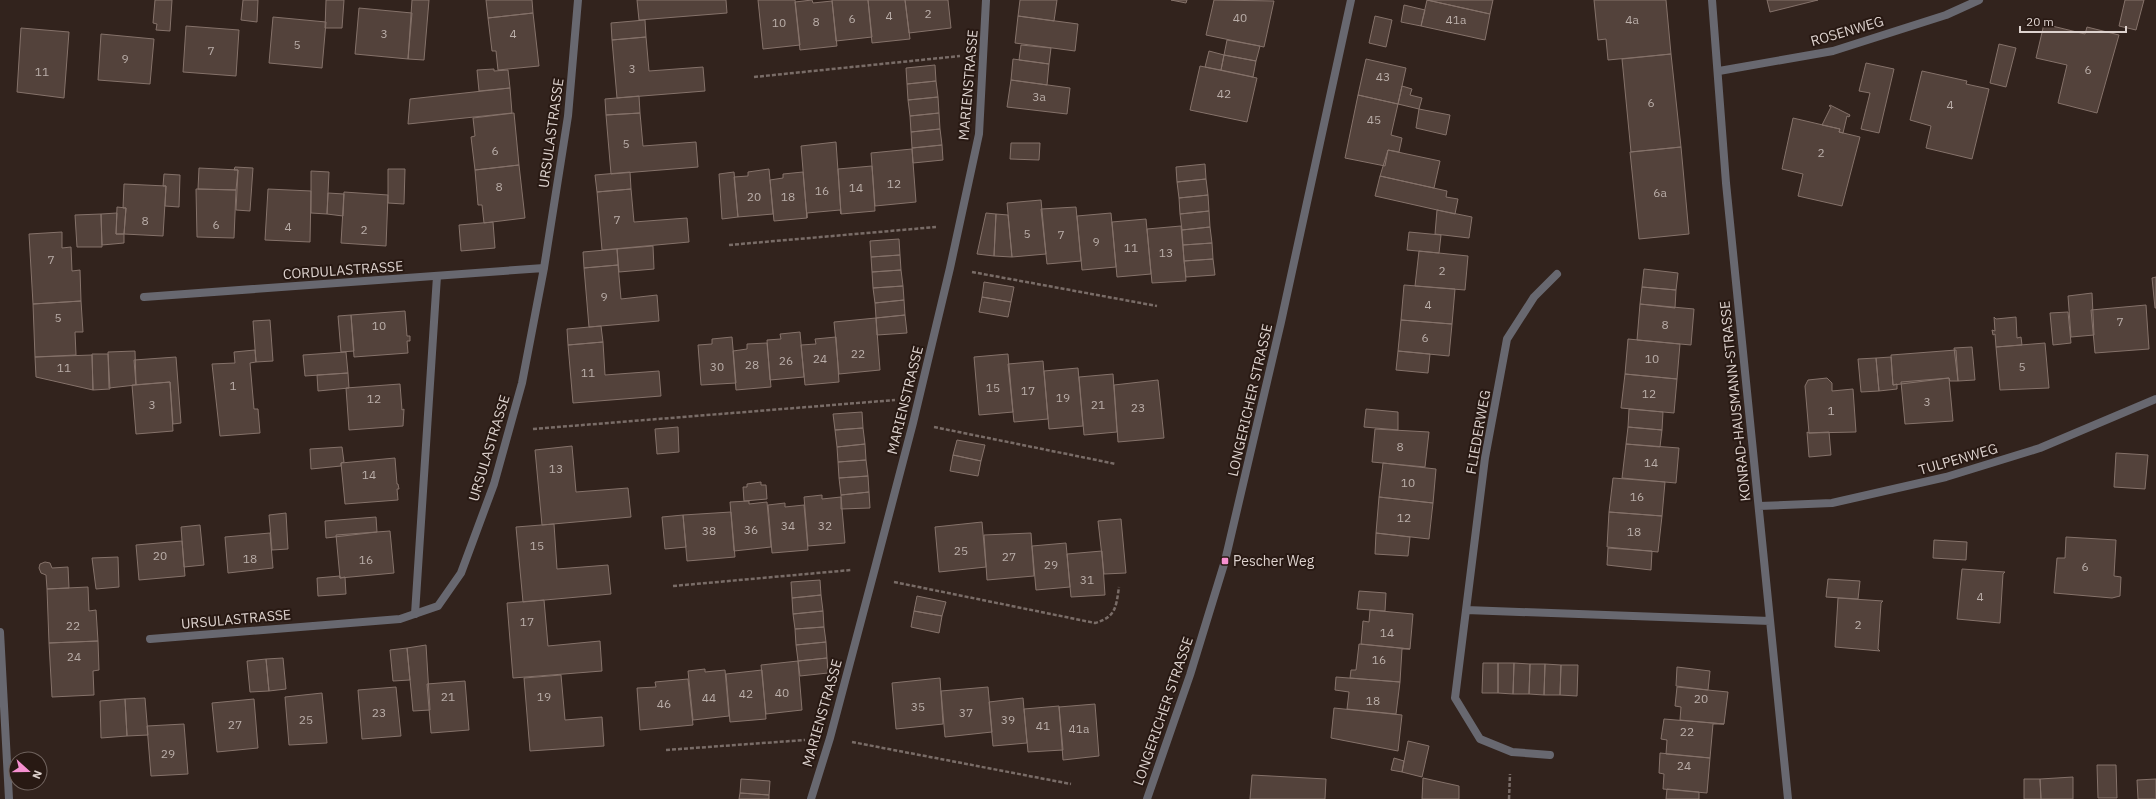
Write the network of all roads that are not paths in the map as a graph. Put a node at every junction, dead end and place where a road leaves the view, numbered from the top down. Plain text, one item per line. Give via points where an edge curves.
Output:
1 (578, 0) edge
2 (986, 0) edge
3 (1351, 0) edge
4 (1712, 0) edge
5 (1978, 0) edge
6 (1719, 71) junction
7 (544, 268) junction
8 (1557, 274) dead end
9 (437, 276) junction
10 (144, 298) dead end
11 (2156, 399) edge
12 (1759, 506) junction
13 (1466, 610) junction
14 (415, 614) junction
15 (1770, 622) junction
16 (0, 632) edge
17 (150, 639) dead end
18 (1550, 755) dead end
19 (9, 799) edge
20 (811, 799) edge
21 (1147, 799) edge
22 (1788, 799) edge

1 - 7 street, URSULASTRASSE via 568,116
2 - 20 street, MARIENSTRASSE via 979,134 959,228 913,423 830,738
3 - 21 street, LONGERICHER STRASSE via 1280,329 1225,561 1190,675
4 - 6 street, KONRAD-HAUSMANN-STRASSE
5 - 6 street, ROSENWEG via 1946,15 1833,51
6 - 12 street, KONRAD-HAUSMANN-STRASSE via 1726,183
7 - 9 street, CORDULASTRASSE
7 - 14 street, URSULASTRASSE via 522,383 511,425 494,484 461,573 438,606
8 - 13 street, FLIEDERWEG via 1534,297 1507,339 1485,458
9 - 10 street, CORDULASTRASSE
9 - 14 street
11 - 12 street, TULPENWEG via 2040,448 1946,477 1832,503
12 - 15 street, KONRAD-HAUSMANN-STRASSE
13 - 15 street
13 - 18 street, FLIEDERWEG via 1455,698 1480,739 1512,752
14 - 17 street, URSULASTRASSE via 400,619
15 - 22 street, KONRAD-HAUSMANN-STRASSE
16 - 19 street

